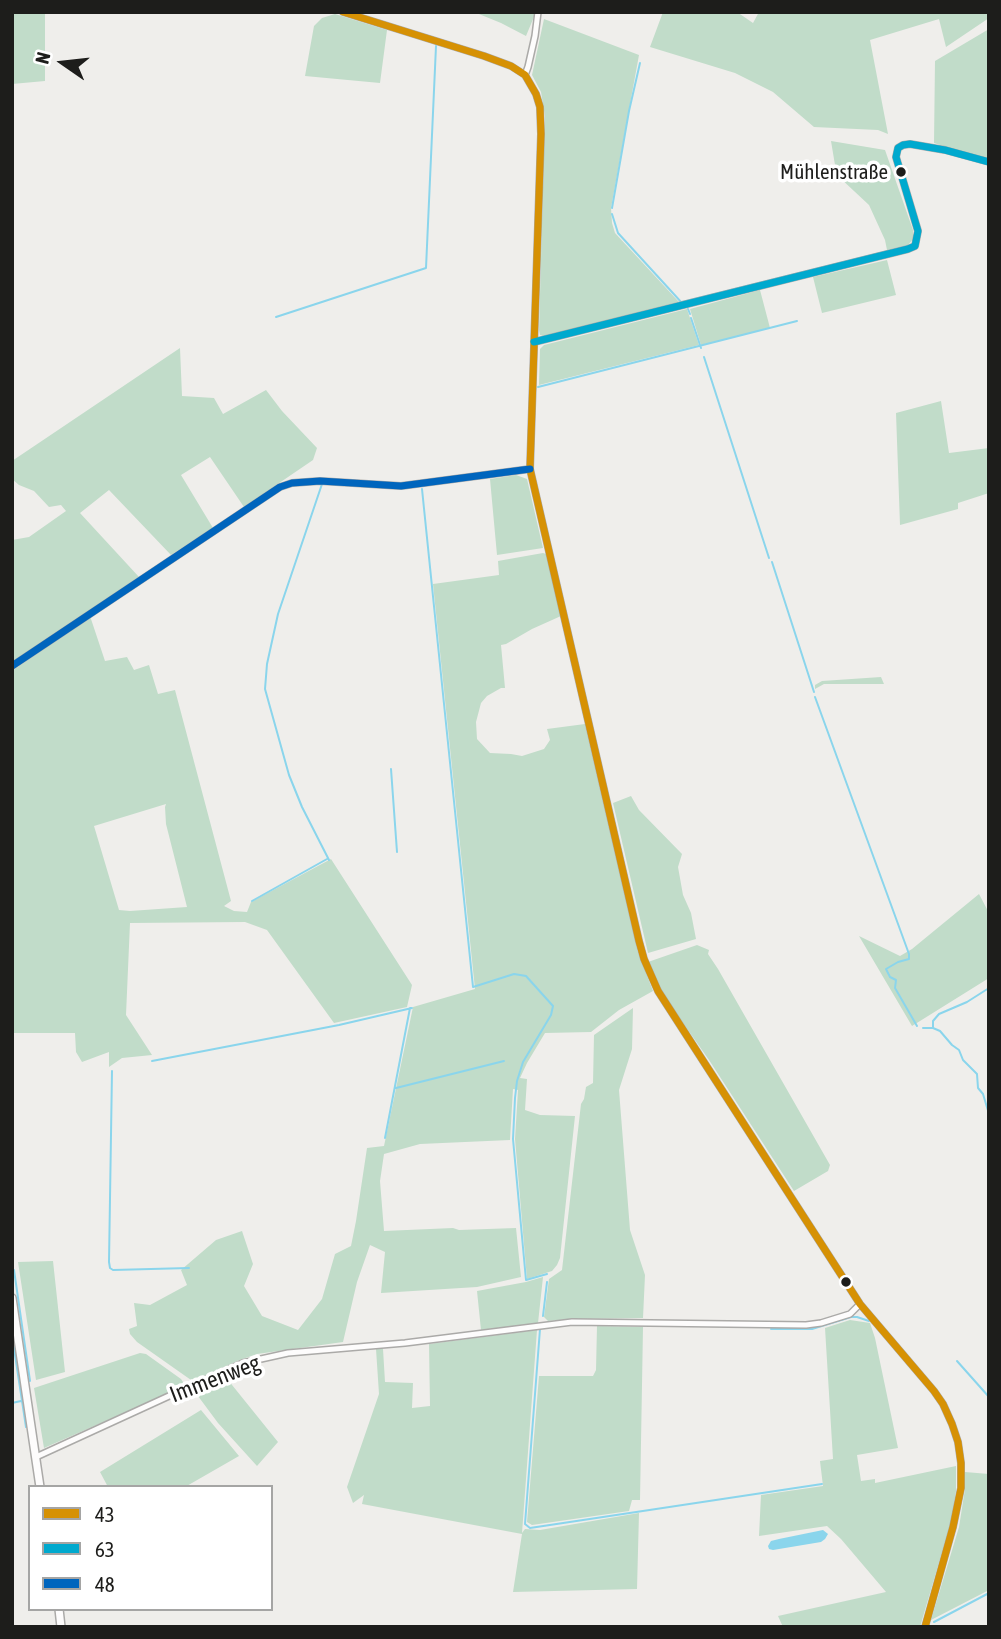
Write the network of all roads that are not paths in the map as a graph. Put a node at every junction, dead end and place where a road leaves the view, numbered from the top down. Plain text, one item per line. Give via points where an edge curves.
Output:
1 (343, 12) edge
2 (538, 12) edge
3 (525, 75) junction
4 (989, 162) edge
5 (534, 342) junction
6 (530, 469) junction
7 (12, 666) edge
8 (12, 1298) edge
9 (860, 1304) junction
10 (36, 1457) junction
11 (40, 1485) edge
12 (925, 1627) edge

1 - 3 street via 484,56
2 - 3 street
3 - 5 street via 536,94 541,121
4 - 5 street via 910,144 898,148 896,157 918,231 915,246 908,249
5 - 6 street
6 - 7 street via 401,486 320,481 280,487
6 - 9 street via 645,959 658,991
8 - 10 street
9 - 10 street, Immenweg via 850,1314 806,1325 572,1322 288,1353 243,1363
9 - 12 street via 934,1391 958,1441 961,1488
10 - 11 street

